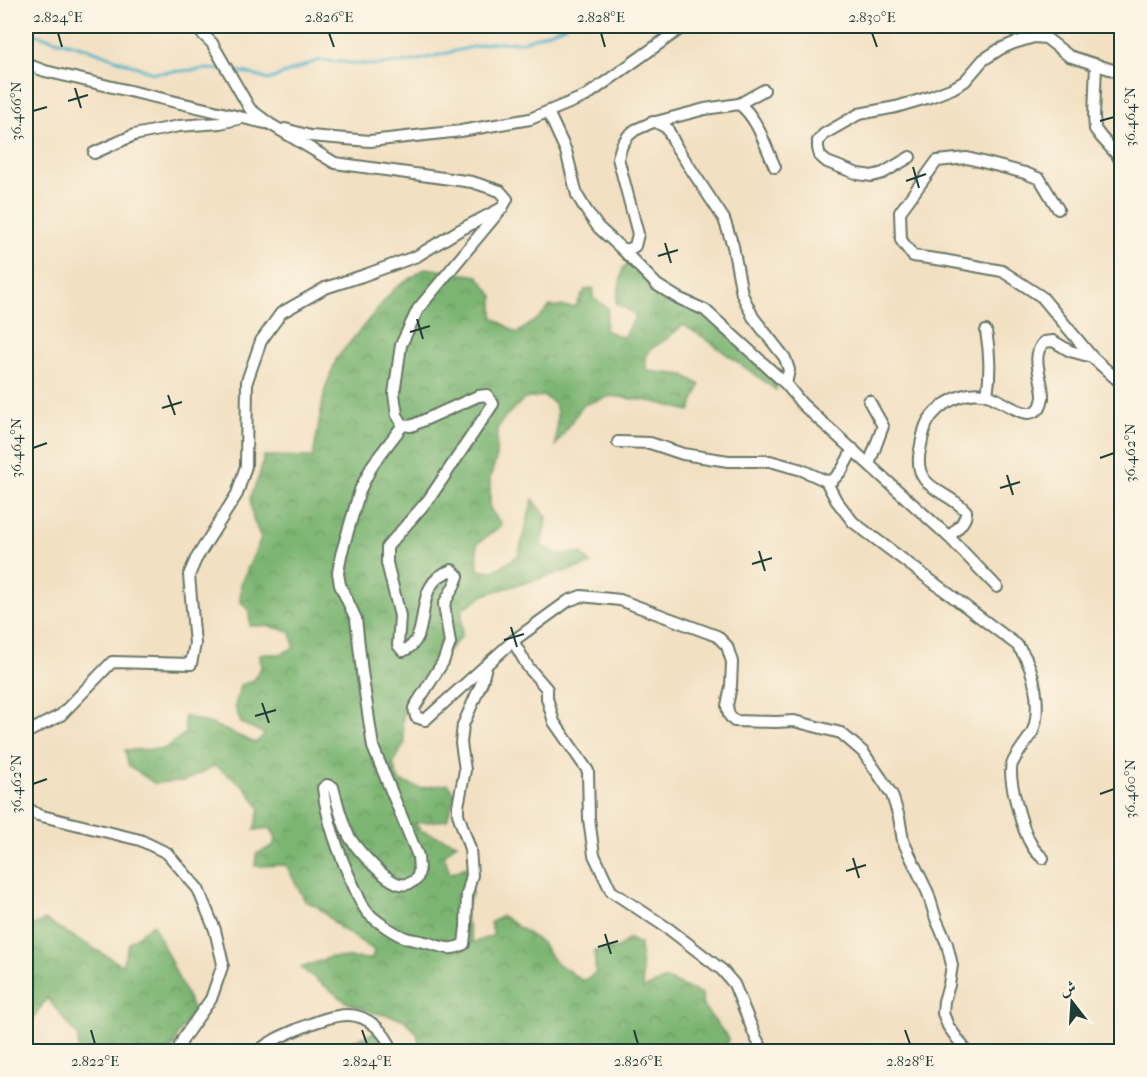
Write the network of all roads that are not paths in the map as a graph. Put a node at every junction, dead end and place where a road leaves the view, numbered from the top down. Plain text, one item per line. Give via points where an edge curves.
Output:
1 (194, 26) edge
2 (684, 26) edge
3 (26, 64) edge
4 (1096, 64) junction
5 (1122, 73) edge
6 (764, 90) dead end
7 (739, 104) junction
8 (548, 112) junction
9 (247, 114) junction
10 (656, 122) junction
11 (270, 124) junction
12 (94, 153) dead end
13 (910, 157) dead end
14 (1122, 164) edge
15 (775, 167) dead end
16 (502, 208) junction
17 (1058, 209) dead end
18 (622, 249) junction
19 (986, 331) dead end
20 (1092, 357) junction
21 (786, 384) junction
22 (1122, 384) edge
23 (987, 395) junction
24 (869, 401) dead end
25 (403, 425) junction
26 (618, 442) dead end
27 (853, 449) junction
28 (869, 464) junction
29 (826, 481) junction
30 (949, 537) junction
31 (998, 587) dead end
32 (513, 641) junction
33 (486, 666) junction
34 (26, 733) edge
35 (26, 807) edge
36 (1043, 858) dead end
37 (180, 1052) edge
38 (257, 1052) edge
39 (393, 1052) edge
40 (764, 1052) edge
41 (967, 1052) edge

1 - 9 street via 212,43
2 - 8 street via 586,96
3 - 9 street
4 - 5 street
4 - 13 street via 1068,56 1046,38 1034,37 992,54 953,88 907,104 859,114 818,141 820,156 827,162 858,174 883,174
4 - 14 street via 1095,129
6 - 7 street
7 - 10 street
7 - 15 street via 748,111
8 - 11 street via 461,131 370,141 310,136
8 - 18 street via 566,151 577,195 598,227
9 - 11 street
9 - 12 street via 220,123 134,135
10 - 18 street via 628,136 618,158 638,234 635,246
10 - 21 street via 667,128 724,219 734,246 742,294 753,317 785,358 789,370
11 - 16 street via 335,163 472,182 500,191 507,199
16 - 25 street via 418,309 401,345 394,394
16 - 34 street via 417,256 325,288 281,313 261,341 247,381 246,466 237,494 189,575 195,644 191,664 112,662 61,715
17 - 20 street via 1041,179 967,158 937,161 900,212 901,240 913,256 1002,271 1042,297
18 - 21 street via 657,285 705,310
19 - 23 street via 990,369
20 - 22 street
20 - 23 street via 1070,351 1053,340 1044,342 1036,360 1043,397 1040,408 1032,413 1025,414
21 - 27 street via 802,404
23 - 30 street via 962,396 948,402 931,415 924,428 918,462 922,474 936,491 953,500 967,515
24 - 28 street via 883,426
25 - 33 street via 411,426 478,396 488,395 493,404 429,499 387,547 400,616 398,645 404,651 411,648 421,631 425,600 432,584 442,573 452,570 458,576 444,604 450,643 443,662 414,708 416,717 425,720
25 - 33 street via 373,464 360,490 338,573 356,619 373,747 418,856 417,879 399,884 358,850 347,833 333,787 327,784 323,788 343,862 369,914 398,935 450,949 464,944 472,875 470,849 458,814 465,770 463,725
26 - 29 street via 650,443 683,454 728,461 770,461
27 - 28 street
27 - 29 street via 842,470
28 - 30 street
29 - 36 street via 853,522 1017,645 1027,659 1038,706 1033,731 1012,765 1011,776 1029,842
30 - 31 street
32 - 33 street
32 - 40 street via 547,689 554,722 588,771 594,855 611,891 722,970 734,984
32 - 41 street via 568,601 581,596 620,600 717,636 727,646 732,662 727,706 734,721 794,721 841,733 863,752 892,795 903,841 947,944 952,965 943,1013
35 - 37 street via 38,815 140,840 167,853 198,889 216,930 223,964 211,999 184,1037
38 - 39 street via 268,1042 320,1020 348,1015 363,1018 380,1029

